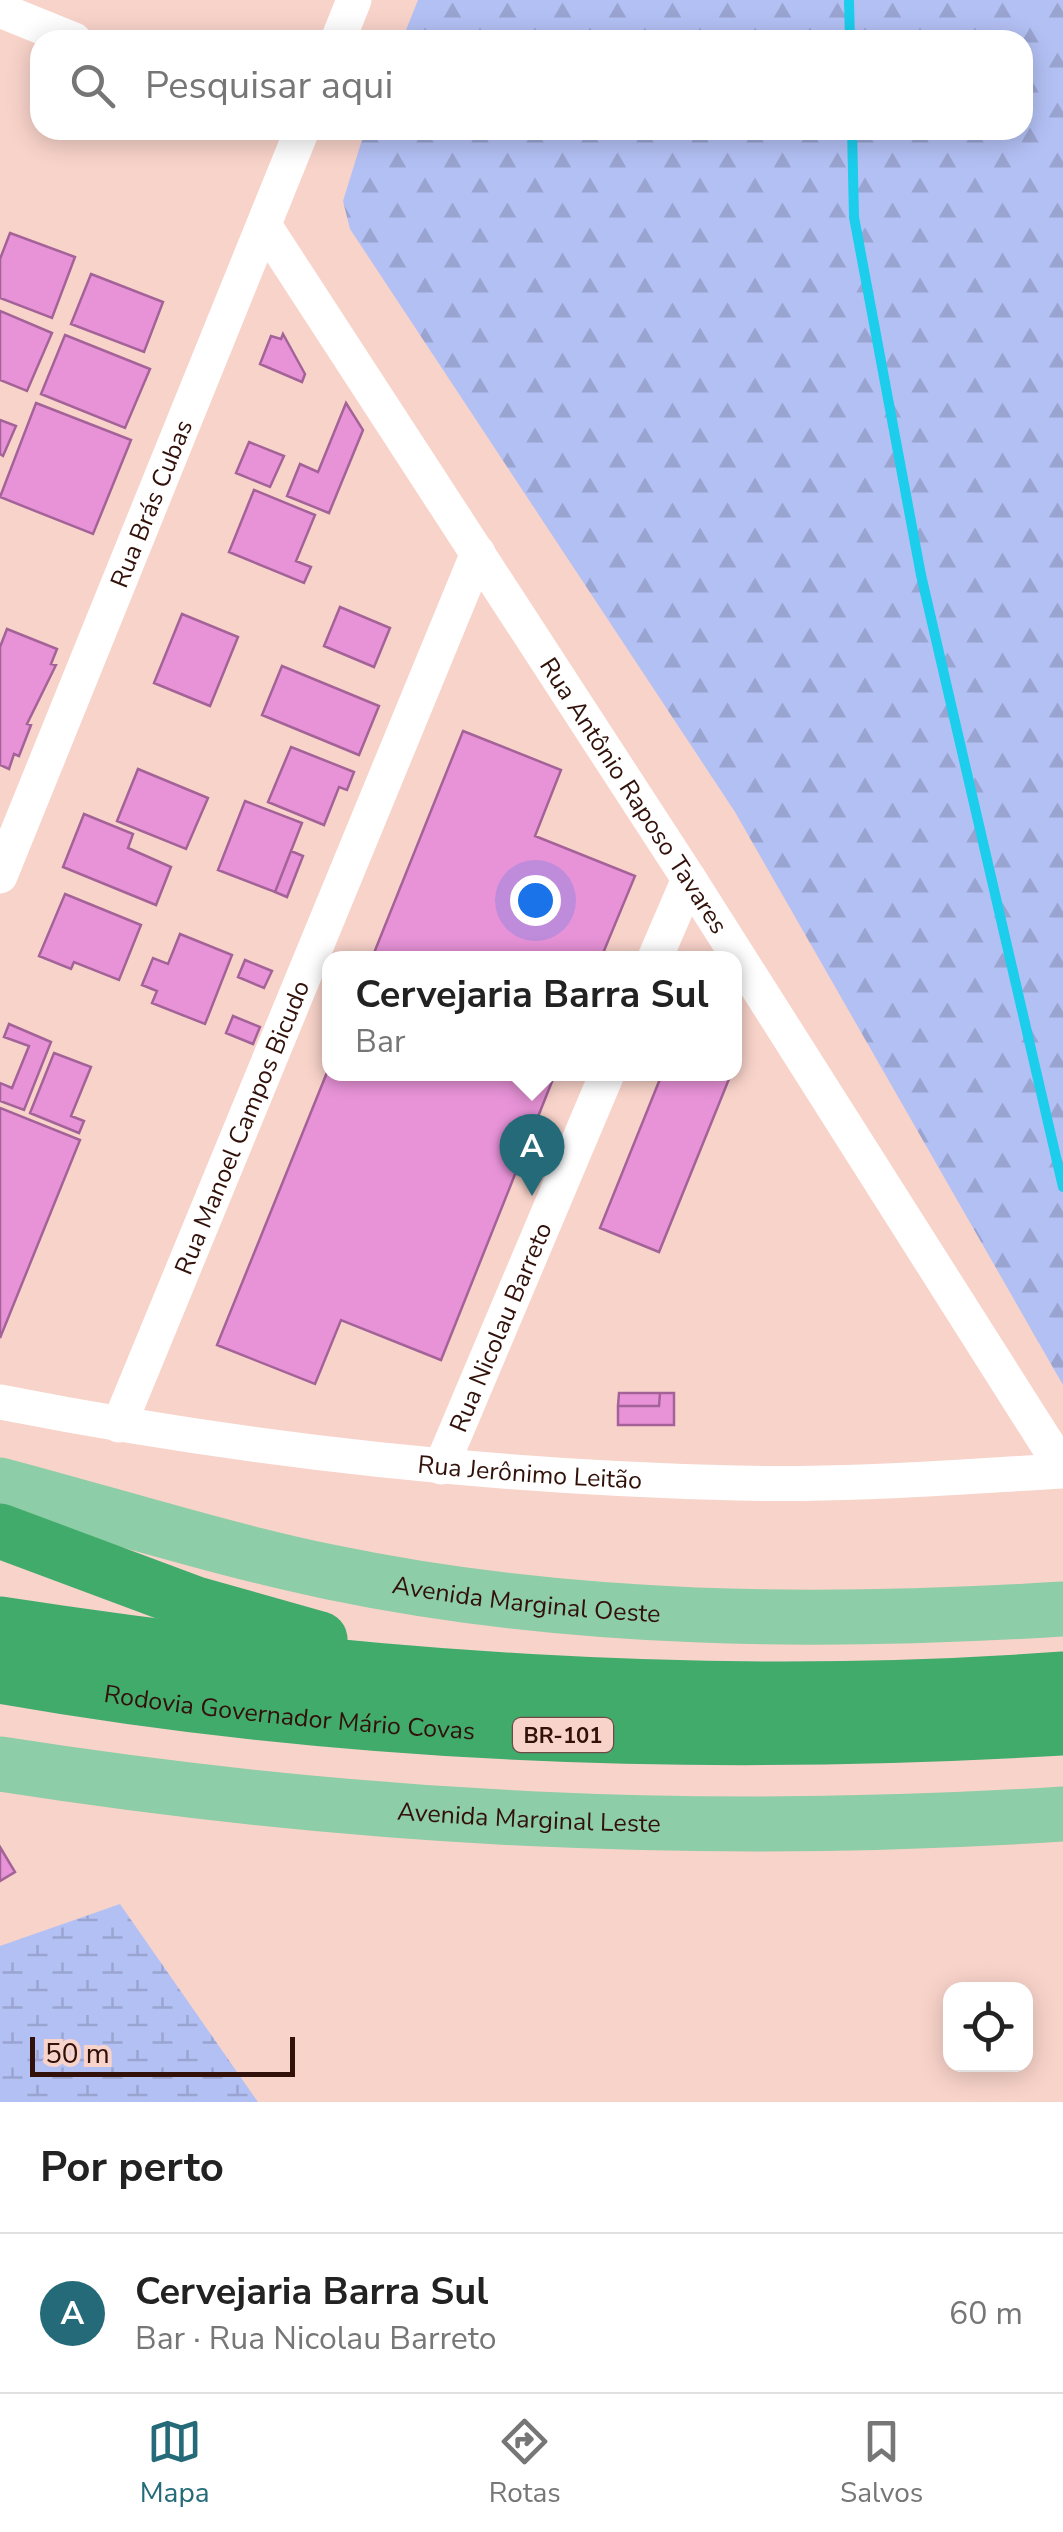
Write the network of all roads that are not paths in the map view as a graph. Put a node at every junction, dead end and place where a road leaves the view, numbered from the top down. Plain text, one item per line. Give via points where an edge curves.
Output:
1 (354, 0) edge
2 (7, 16) edge
3 (46, 30) edge
4 (342, 30) edge
5 (297, 140) edge
6 (264, 224) junction
7 (478, 553) junction
8 (0, 876) edge
9 (689, 879) junction
10 (658, 951) edge
11 (735, 951) edge
12 (742, 963) edge
13 (604, 1081) edge
14 (0, 1402) edge
15 (119, 1426) junction
16 (441, 1467) junction
17 (1063, 1470) edge
18 (0, 1485) edge
19 (0, 1531) edge
20 (1063, 1608) edge
21 (0, 1624) edge
22 (0, 1676) edge
23 (458, 1678) junction
24 (1063, 1680) edge
25 (1063, 1728) edge
26 (0, 1764) edge
27 (1063, 1814) edge

1 - 4 street
2 - 3 street
5 - 6 street, Rua Brás Cubas
6 - 7 street, Rua Antônio Raposo Tavares
6 - 8 street, Rua Brás Cubas
7 - 9 street, Rua Antônio Raposo Tavares
7 - 15 street, Rua Manoel Campos Bicudo
9 - 10 street
9 - 11 street, Rua Antônio Raposo Tavares
12 - 17 street, Rua Antônio Raposo Tavares
13 - 16 street, Rua Nicolau Barreto
14 - 15 street, Rua Jerônimo Leitão
15 - 16 street, Rua Jerônimo Leitão
16 - 17 street, Rua Jerônimo Leitão via 741,1483
18 - 20 main road, Avenida Marginal Oeste via 328,1572 453,1594 752,1616 919,1618
19 - 23 highway via 196,1604
21 - 23 highway, Rodovia Governador Mário Covas / BR-101 via 142,1646
22 - 25 highway, Rodovia Governador Mário Covas / BR-101 via 364,1723 504,1733 794,1738
23 - 24 highway, Rodovia Governador Mário Covas / BR-101 via 730,1688
26 - 27 main road, Avenida Marginal Leste via 186,1794 434,1816 653,1826

